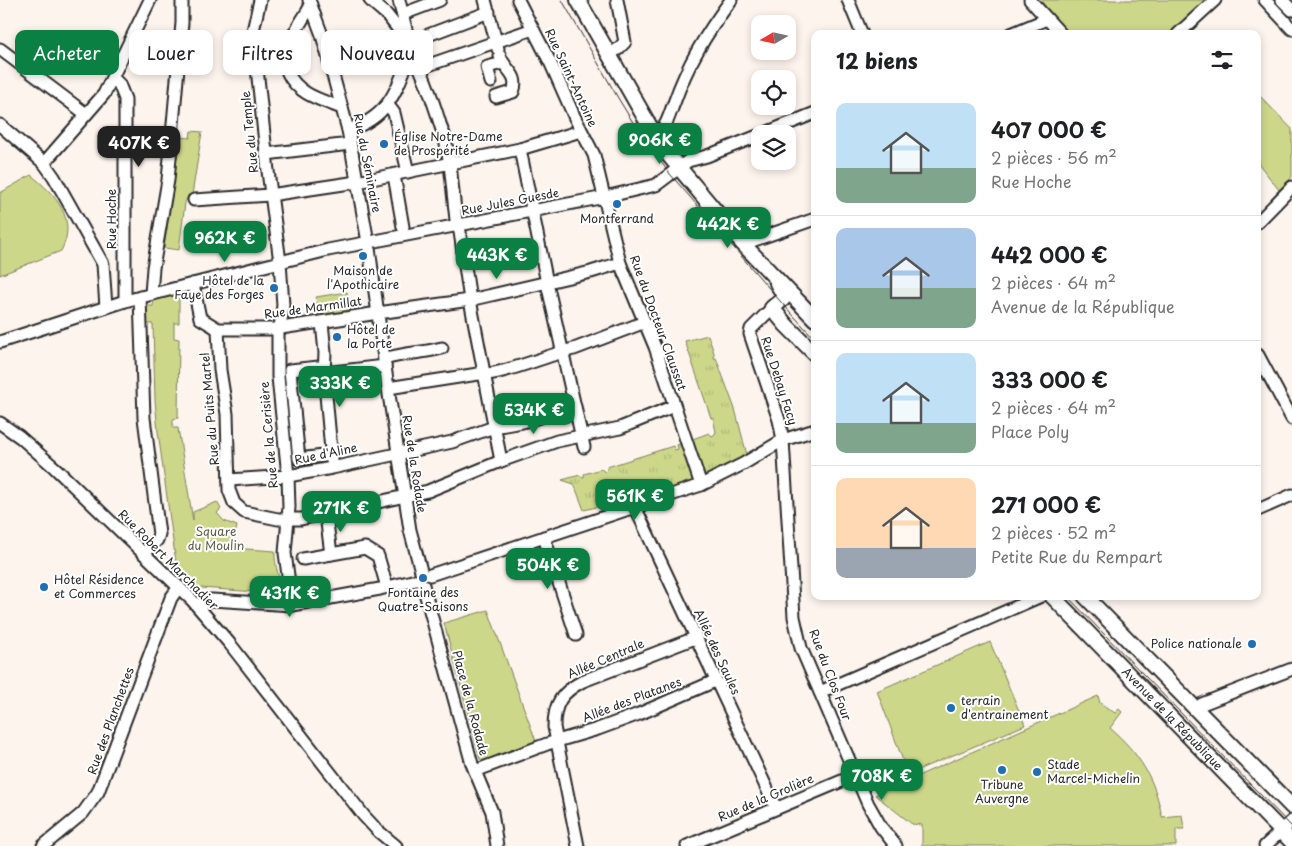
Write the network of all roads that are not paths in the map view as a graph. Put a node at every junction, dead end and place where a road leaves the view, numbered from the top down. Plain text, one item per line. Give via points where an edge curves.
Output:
1 (150, 0) edge
2 (182, 0) edge
3 (260, 0) edge
4 (370, 0) edge
5 (399, 0) edge
6 (440, 0) edge
7 (485, 0) edge
8 (518, 0) edge
9 (578, 0) edge
10 (731, 0) edge
11 (848, 0) edge
12 (1030, 0) edge
13 (1215, 0) edge
14 (1265, 0) edge
15 (1282, 0) edge
16 (618, 2) edge
17 (310, 3) edge
18 (1292, 10) edge
19 (489, 12) junction
20 (403, 14) junction
21 (1047, 19) junction
22 (533, 29) junction
23 (1292, 29) edge
24 (253, 30) edge
25 (296, 30) edge
26 (397, 30) edge
27 (406, 30) edge
28 (860, 30) edge
29 (1021, 30) edge
30 (1057, 30) edge
31 (1182, 30) edge
32 (433, 33) edge
33 (0, 49) edge
34 (500, 53) junction
35 (608, 55) junction
36 (433, 66) edge
37 (258, 75) edge
38 (290, 75) edge
39 (402, 75) edge
40 (423, 75) edge
41 (113, 78) junction
42 (491, 82) dead end
43 (496, 97) dead end
44 (388, 105) junction
45 (342, 108) junction
46 (86, 114) junction
47 (811, 115) edge
48 (0, 125) edge
49 (785, 125) edge
50 (653, 129) junction
51 (348, 130) junction
52 (581, 131) junction
53 (751, 138) edge
54 (350, 144) junction
55 (520, 149) junction
56 (266, 154) junction
57 (44, 163) junction
58 (450, 164) junction
59 (679, 167) junction
60 (408, 172) junction
61 (394, 175) junction
62 (357, 182) junction
63 (1292, 188) edge
64 (270, 195) junction
65 (605, 197) junction
66 (194, 200) dead end
67 (534, 211) junction
68 (1261, 219) edge
69 (811, 220) edge
70 (458, 226) junction
71 (403, 227) dead end
72 (368, 243) junction
73 (743, 244) junction
74 (280, 262) junction
75 (620, 262) junction
76 (776, 280) junction
77 (547, 282) junction
78 (193, 284) junction
79 (151, 294) junction
80 (140, 297) junction
81 (470, 300) junction
82 (125, 301) junction
83 (776, 305) junction
84 (803, 306) junction
85 (106, 307) junction
86 (378, 313) junction
87 (811, 315) edge
88 (322, 322) junction
89 (645, 322) junction
90 (280, 328) junction
91 (218, 329) junction
92 (0, 342) edge
93 (442, 348) dead end
94 (811, 350) edge
95 (562, 351) junction
96 (1261, 361) edge
97 (384, 363) junction
98 (324, 372) junction
99 (484, 375) junction
100 (388, 388) junction
101 (674, 406) junction
102 (575, 407) junction
103 (1292, 419) edge
104 (0, 423) edge
105 (494, 427) junction
106 (811, 431) edge
107 (783, 440) junction
108 (583, 442) junction
109 (398, 453) junction
110 (331, 455) junction
111 (501, 461) junction
112 (332, 468) junction
113 (288, 476) junction
114 (229, 480) junction
115 (701, 485) junction
116 (1292, 495) edge
117 (405, 497) junction
118 (634, 508) junction
119 (1261, 509) edge
120 (326, 515) junction
121 (287, 520) junction
122 (544, 537) junction
123 (413, 541) joint
124 (144, 554) junction
125 (331, 554) junction
126 (303, 559) dead end
127 (423, 578) junction
128 (387, 587) junction
129 (179, 588) junction
130 (1032, 600) edge
131 (1056, 600) edge
132 (1089, 600) edge
133 (292, 604) junction
134 (198, 607) junction
135 (576, 635) dead end
136 (695, 638) junction
137 (1292, 668) edge
138 (715, 681) junction
139 (820, 692) junction
140 (1197, 710) junction
141 (558, 741) junction
142 (475, 771) junction
143 (856, 774) junction
144 (1292, 807) edge
145 (776, 808) junction
146 (1288, 824) edge
147 (1292, 842) edge
148 (43, 846) edge
149 (396, 846) edge
150 (497, 846) edge
151 (578, 846) edge
152 (687, 846) edge
153 (896, 846) edge
154 (1265, 846) edge

1 - 41 street
2 - 79 street via 168,180
3 - 24 street, Rue du Temple
4 - 26 street via 386,14
5 - 20 street
6 - 20 street
7 - 19 street
8 - 22 street, Rue Saint-Antoine
9 - 35 main road
10 - 50 street via 705,36 682,80 667,123
11 - 28 street
12 - 21 street
13 - 31 street
14 - 23 street
15 - 18 street
16 - 35 street via 625,42
17 - 25 street
17 - 45 street, Rue du Séminaire
19 - 32 street
19 - 34 street
20 - 27 street
21 - 29 street
21 - 30 street
22 - 34 street
22 - 52 street, Rue Saint-Antoine
33 - 46 street
34 - 36 street
34 - 42 street via 486,67
34 - 43 street via 514,76 516,86 513,92
35 - 50 main road
37 - 56 street, Rue du Temple
38 - 45 street via 299,88
39 - 44 street
40 - 58 street via 443,132
41 - 46 street
41 - 82 street, Rue Hoche via 125,98
44 - 51 street via 363,125
44 - 60 street via 394,113
45 - 51 street, Rue du Séminaire
46 - 57 street
47 - 49 street
48 - 57 street
50 - 59 main road
51 - 54 street, Rue du Séminaire
52 - 55 street
52 - 65 street, Rue Saint-Antoine via 594,155
53 - 59 street
54 - 56 street
54 - 62 street, Rue du Séminaire
55 - 58 street
55 - 67 street
56 - 64 street, Rue du Temple
57 - 85 street via 104,264
58 - 60 street
58 - 70 street
59 - 65 street, Rue Jules Guesde via 656,184
59 - 73 main road
60 - 61 street
61 - 62 street
61 - 71 street
62 - 64 street
62 - 72 street, Rue du Séminaire
63 - 68 street
64 - 66 street
64 - 74 street, Rue du Temple
65 - 67 street, Rue Jules Guesde
65 - 75 street, Rue du Docteur Claussat
67 - 70 street, Rue Jules Guesde
67 - 77 street
69 - 73 street
70 - 72 street, Rue Jules Guesde
70 - 81 street
72 - 74 street, Rue Jules Guesde
72 - 86 street, Rue de la Rodade
73 - 76 main road
74 - 78 street, Rue Jules Guesde
74 - 90 street, Rue de la Cerisière via 283,305
75 - 77 street, Rue de Marmillat
75 - 89 street, Rue du Docteur Claussat
76 - 83 main road via 783,299
76 - 84 main road
77 - 81 street, Rue de Marmillat
77 - 95 street
78 - 79 street, Rue Jules Guesde
78 - 91 street via 200,318
79 - 80 street, Rue Jules Guesde
80 - 82 street, Rue Jules Guesde
80 - 124 street via 144,418 159,534
81 - 86 street, Rue de Marmillat
81 - 99 street
82 - 85 street, Rue Jules Guesde
83 - 84 street
83 - 94 main road via 786,325
83 - 107 street, Rue Debay Facy via 751,329 750,334
84 - 87 main road
85 - 92 street, Rue Jules Guesde
86 - 88 street, Rue de Marmillat
86 - 97 street, Rue de la Rodade
88 - 90 street, Rue de Marmillat
88 - 98 street
89 - 95 street
89 - 101 street, Rue du Docteur Claussat
90 - 91 street, Rue de Marmillat
90 - 113 street, Rue de la Cerisière via 278,377
91 - 114 street, Rue du Puits Martel via 227,414
93 - 97 street
95 - 99 street
95 - 102 street
96 - 103 street
97 - 98 street
97 - 100 street, Rue de la Rodade
98 - 110 street
98 - 110 street via 319,367 290,370 300,459
99 - 100 street
99 - 105 street
100 - 109 street, Rue de la Rodade
101 - 108 street
101 - 115 street, Rue du Docteur Claussat
102 - 105 street, Rue d'Aline
102 - 108 street
104 - 124 street, Rue Robert Marchadier via 55,468
105 - 109 street, Rue d'Aline via 452,442
105 - 111 street
106 - 107 street
107 - 115 street
107 - 139 street, Rue du Clos Four via 794,617 801,648
108 - 111 street via 557,441
109 - 112 street, Rue d'Aline
109 - 117 street, Rue de la Rodade
110 - 112 street
111 - 117 street
112 - 113 street, Rue d'Aline
113 - 114 street, Rue d'Aline
113 - 121 street, Rue de la Cerisière
114 - 121 street, Rue du Puits Martel via 234,503 244,512
115 - 118 street
116 - 119 street
117 - 120 street
117 - 123 street, Rue de la Rodade
118 - 122 street
118 - 136 street, Allée des Saules
120 - 121 street
120 - 125 street
121 - 133 street, Rue de la Cerisière via 285,553
122 - 127 street
122 - 135 street
123 - 127 street, Place de la Rodade
124 - 129 street, Rue Robert Marchadier
125 - 126 street
125 - 128 street via 365,548 378,556
127 - 128 street
127 - 142 street, Place de la Rodade
128 - 133 street
129 - 134 street, Rue Robert Marchadier
129 - 148 street, Rue des Planchettes via 171,598 98,792 74,822
130 - 139 street
131 - 146 main road, Avenue de la République
132 - 140 main road, Avenue de la République
133 - 134 street via 212,600
134 - 149 street, Rue Robert Marchadier via 364,816
136 - 138 street, Allée des Saules
136 - 141 street, Allée Centrale via 573,686 561,697 554,716
137 - 140 street via 1202,704
138 - 141 street, Allée des Platanes via 639,714
138 - 145 street, Allée des Saules
139 - 143 street, Rue du Clos Four
140 - 144 main road, Avenue de la République
141 - 142 street, Place de la Rodade
141 - 151 street, Allée Centrale
142 - 150 street via 492,812
143 - 145 street, Rue de la Grolière
143 - 153 street, Rue du Clos Four via 874,816
145 - 152 street, Rue de la Grolière
146 - 147 main road, Avenue de la République
146 - 154 street

